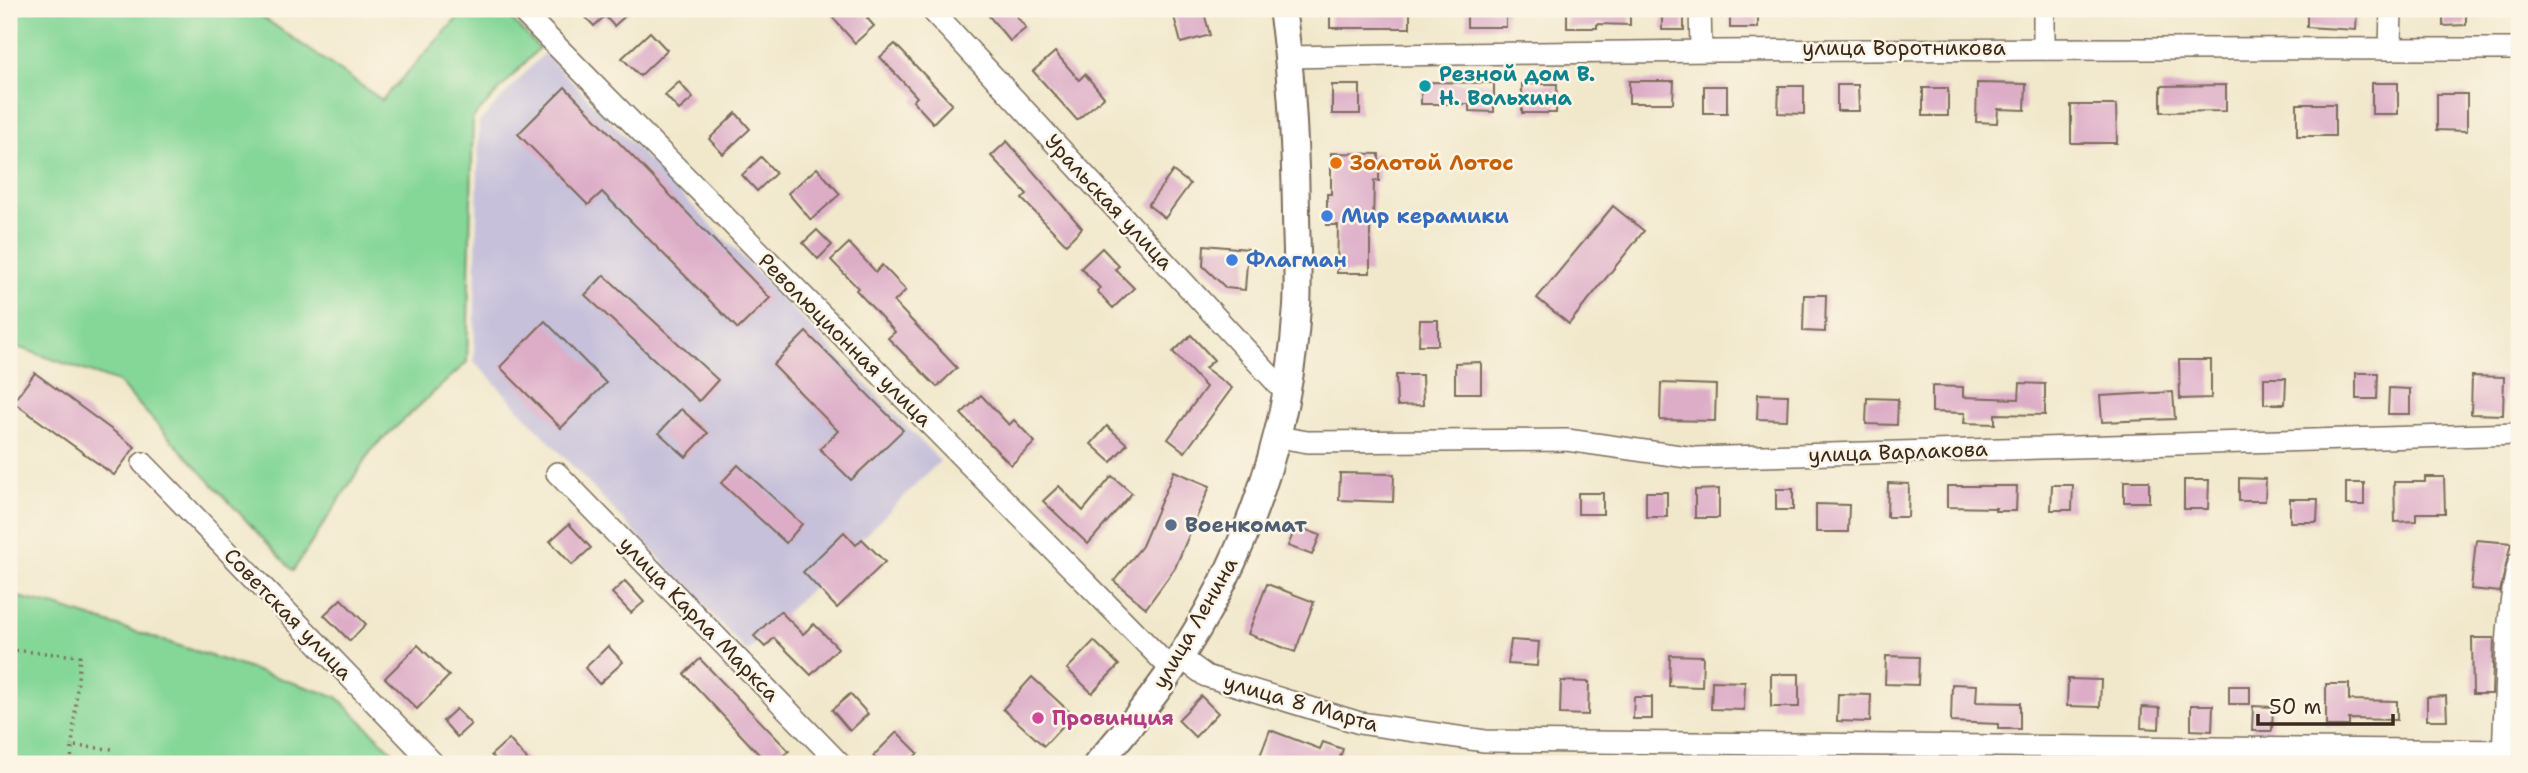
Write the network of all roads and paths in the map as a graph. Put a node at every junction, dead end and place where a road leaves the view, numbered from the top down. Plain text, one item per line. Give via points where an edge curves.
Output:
1 (932, 9) edge
2 (1282, 9) edge
3 (1700, 9) edge
4 (2044, 9) edge
5 (2391, 9) edge
6 (530, 12) edge
7 (2044, 47) junction
8 (2390, 49) junction
9 (2519, 49) edge
10 (1701, 50) junction
11 (1290, 57) junction
12 (1287, 394) junction
13 (2519, 433) edge
14 (1278, 437) junction
15 (143, 463) dead end
16 (557, 473) dead end
17 (2519, 562) edge
18 (9, 650) edge
19 (1176, 664) junction
20 (72, 746) junction
21 (113, 749) dead end
22 (1856, 755) edge
23 (2497, 755) edge
24 (71, 764) edge
25 (433, 764) edge
26 (840, 764) edge
27 (1097, 764) edge

1 - 12 street, Уральская улица
2 - 11 main road, улица Ленина
3 - 10 street
4 - 7 street
5 - 8 street
6 - 19 street, Революционная улица
7 - 8 street, улица Воротникова
7 - 10 street, улица Воротникова
8 - 9 street, улица Воротникова
10 - 11 street, улица Воротникова
11 - 12 main road, улица Ленина via 1297,305
12 - 14 main road, улица Ленина
13 - 14 street, улица Варлакова via 1694,458 1567,440 1308,442
14 - 19 main road, улица Ленина via 1253,513 1222,583
15 - 25 street, Советская улица
16 - 26 street, улица Карла Маркса
17 - 23 street via 2512,590
18 - 20 path via 80,656
19 - 22 street, улица 8 Марта via 1360,723 1485,741
19 - 27 main road, улица Ленина
20 - 21 path
20 - 24 path
22 - 23 street, улица 8 Марта

